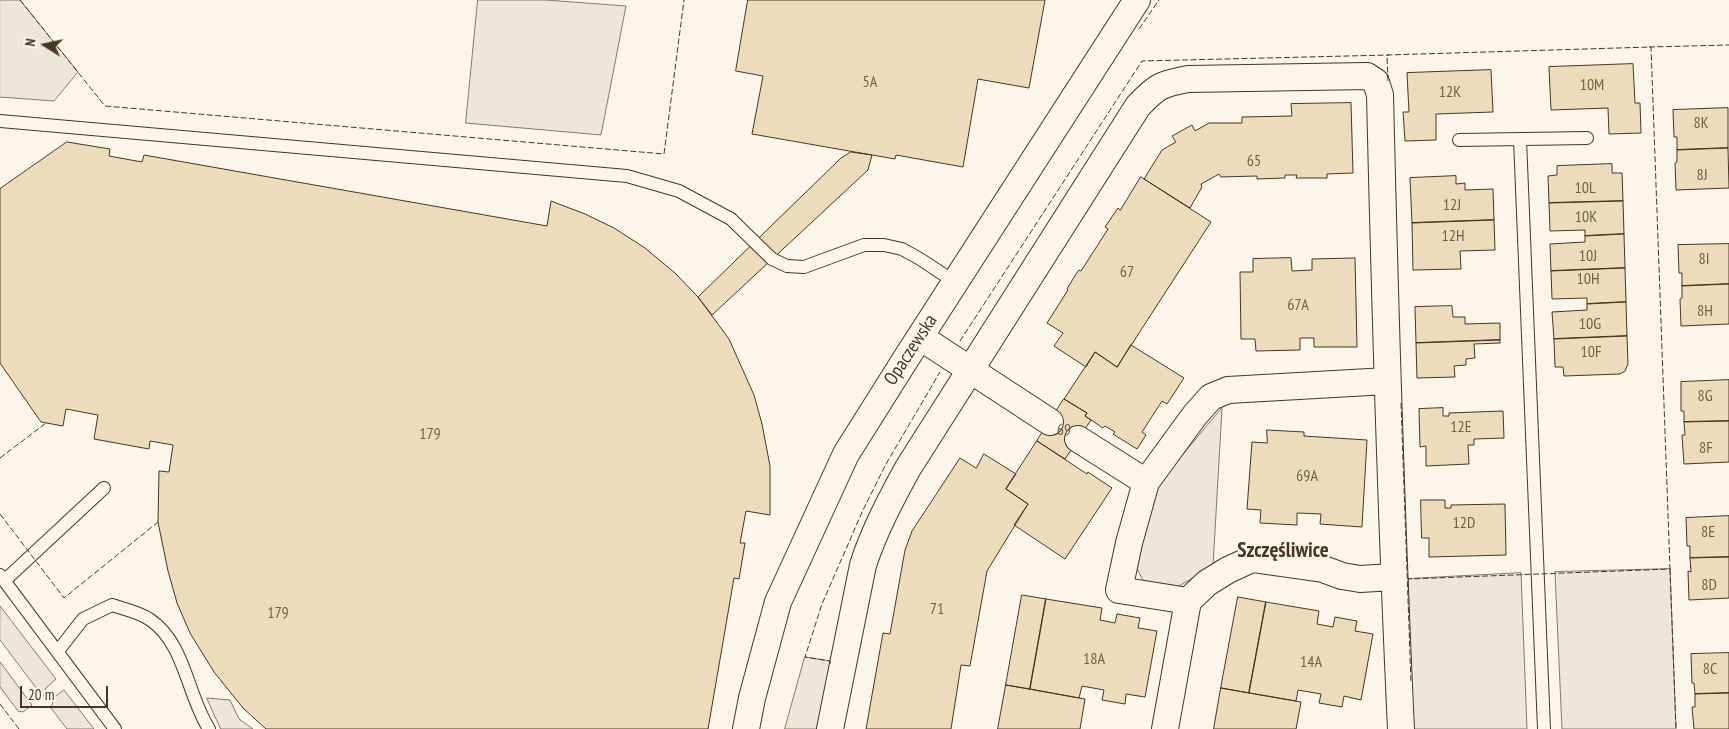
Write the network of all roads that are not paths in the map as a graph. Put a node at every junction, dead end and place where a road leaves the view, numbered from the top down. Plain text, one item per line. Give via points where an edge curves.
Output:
1 (1137, 0) edge
2 (0, 121) edge
3 (1587, 138) dead end
4 (1520, 139) junction
5 (1460, 140) dead end
6 (955, 282) junction
7 (920, 337) junction
8 (971, 370) junction
9 (1387, 381) junction
10 (1050, 422) dead end
11 (1078, 439) dead end
12 (1146, 482) junction
13 (104, 488) dead end
14 (1393, 577) junction
15 (2, 578) edge
16 (1188, 601) junction
17 (58, 651) junction
18 (115, 729) edge
19 (210, 729) edge
20 (746, 729) edge
21 (830, 729) edge
22 (1166, 729) edge
23 (1400, 729) edge
24 (1544, 729) edge

1 - 6 street, Opaczewska
2 - 6 lane via 627,176 679,191 731,220 772,259 787,266 804,267 864,245 884,244 908,252
3 - 4 lane
4 - 5 lane
4 - 24 lane
6 - 7 street, Opaczewska
7 - 8 street
7 - 20 street, Opaczewska via 846,454 791,571 778,602
8 - 9 street via 1138,106 1153,90 1188,79 1367,76 1376,82 1380,95
8 - 10 street
8 - 21 street via 908,468 869,544
9 - 12 street via 1228,390 1211,397
9 - 14 street
11 - 12 street
12 - 16 street via 1119,590
13 - 15 lane
14 - 16 street via 1360,579 1324,569 1252,559 1207,583
14 - 23 street
15 - 17 lane
16 - 22 street
17 - 18 lane
17 - 19 lane via 83,619 112,606 148,618 167,634

